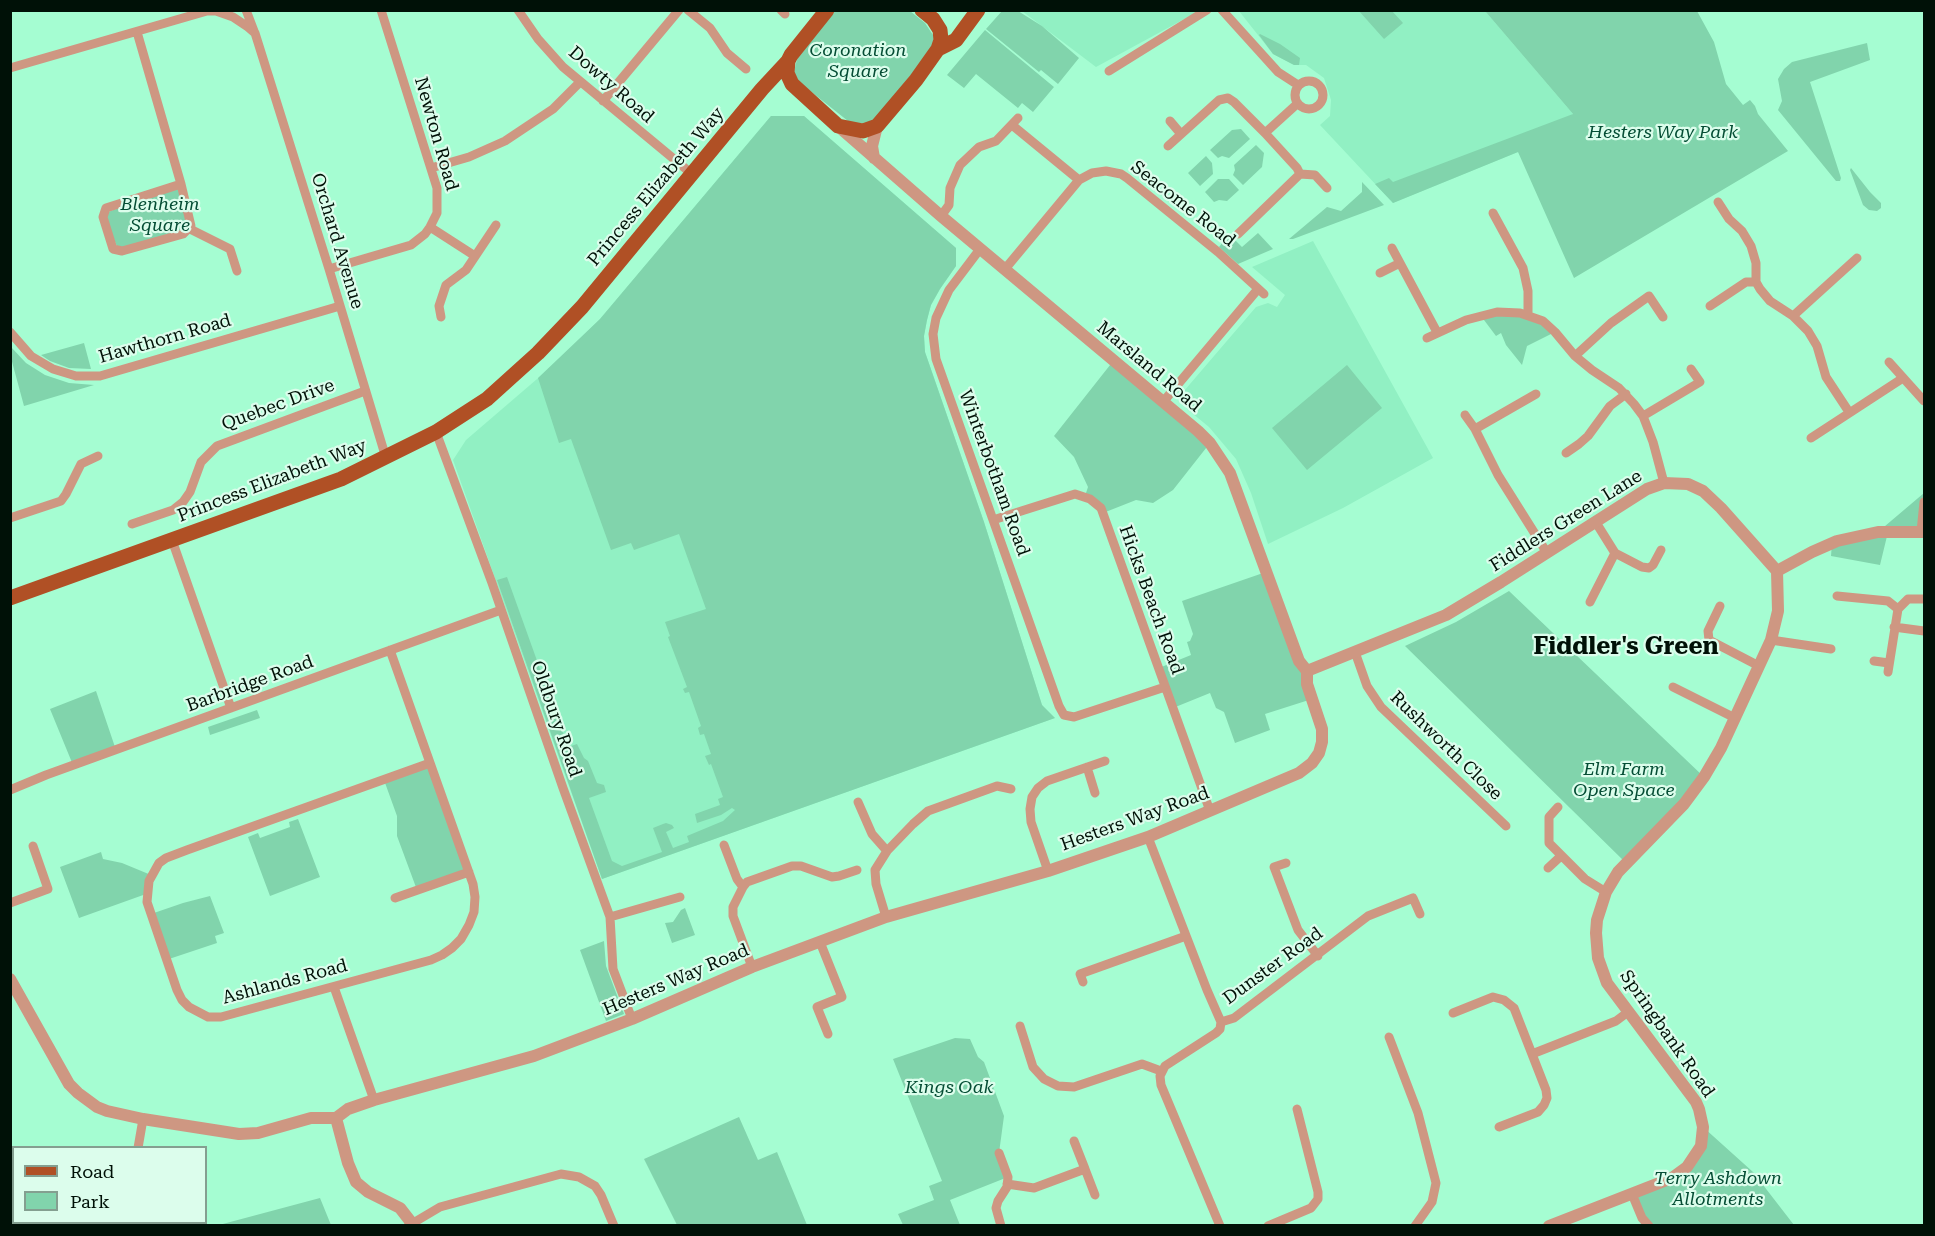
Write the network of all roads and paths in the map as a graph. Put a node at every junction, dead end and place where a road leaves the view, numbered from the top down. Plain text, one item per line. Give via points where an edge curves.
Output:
1 (246, 10) edge
2 (381, 10) edge
3 (518, 10) edge
4 (679, 10) edge
5 (688, 10) edge
6 (827, 10) edge
7 (978, 10) edge
8 (1206, 10) edge
9 (1222, 10) edge
10 (207, 11) edge
11 (928, 15) edge
12 (963, 29) junction
13 (137, 32) junction
14 (255, 33) junction
15 (938, 49) junction
16 (788, 61) junction
17 (10, 68) edge
18 (746, 69) dead end
19 (1109, 71) dead end
20 (580, 82) junction
21 (792, 84) junction
22 (1298, 85) junction
23 (762, 89) junction
24 (603, 100) junction
25 (1297, 104) junction
26 (1170, 121) dead end
27 (838, 126) junction
28 (877, 126) junction
29 (1265, 133) junction
30 (1181, 134) junction
31 (1168, 146) dead end
32 (874, 158) junction
33 (431, 168) junction
34 (692, 174) junction
35 (1300, 174) junction
36 (1079, 180) junction
37 (181, 184) junction
38 (1327, 188) dead end
39 (1718, 202) dead end
40 (1493, 213) dead end
41 (941, 216) junction
42 (496, 225) dead end
43 (430, 228) junction
44 (190, 229) junction
45 (1238, 234) dead end
46 (1392, 248) dead end
47 (980, 249) junction
48 (475, 256) junction
49 (1857, 258) dead end
50 (1400, 262) junction
51 (329, 269) junction
52 (1005, 269) junction
53 (237, 271) dead end
54 (1380, 273) dead end
55 (1756, 282) junction
56 (340, 306) junction
57 (1710, 306) dead end
58 (1528, 315) junction
59 (1793, 316) junction
60 (1663, 317) dead end
61 (441, 318) dead end
62 (10, 332) edge
63 (1437, 332) junction
64 (1427, 338) dead end
65 (1575, 356) junction
66 (1889, 362) dead end
67 (1691, 369) dead end
68 (1903, 378) junction
69 (365, 391) junction
70 (1536, 394) dead end
71 (1626, 394) junction
72 (1924, 401) edge
73 (1163, 402) junction
74 (1849, 412) junction
75 (1465, 415) dead end
76 (1643, 416) junction
77 (1475, 429) junction
78 (436, 432) junction
79 (1811, 438) dead end
80 (1566, 453) dead end
81 (98, 456) dead end
82 (386, 458) junction
83 (1664, 483) junction
84 (1924, 502) edge
85 (10, 518) edge
86 (993, 520) junction
87 (1595, 521) junction
88 (132, 524) dead end
89 (1923, 532) edge
90 (172, 540) junction
91 (1661, 550) dead end
92 (1547, 553) junction
93 (1615, 553) junction
94 (1777, 571) junction
95 (1837, 596) dead end
96 (10, 597) edge
97 (1924, 599) edge
98 (1590, 602) dead end
99 (1720, 606) dead end
100 (1898, 609) junction
101 (501, 610) junction
102 (1894, 627) junction
103 (1924, 631) edge
104 (1771, 640) junction
105 (1831, 649) dead end
106 (390, 650) junction
107 (1355, 652) junction
108 (1874, 661) dead end
109 (1759, 666) junction
110 (1308, 671) junction
111 (1165, 687) junction
112 (1673, 687) dead end
113 (231, 708) junction
114 (1735, 718) junction
115 (1105, 761) dead end
116 (430, 763) junction
117 (1087, 767) junction
118 (1011, 789) dead end
119 (10, 790) edge
120 (1095, 793) dead end
121 (858, 802) dead end
122 (1558, 807) dead end
123 (1210, 811) junction
124 (1506, 826) dead end
125 (1148, 837) junction
126 (724, 845) dead end
127 (33, 846) dead end
128 (887, 851) junction
129 (1561, 856) junction
130 (1286, 862) dead end
131 (1548, 868) dead end
132 (857, 870) dead end
133 (1048, 871) junction
134 (469, 872) junction
135 (743, 887) junction
136 (1606, 892) junction
137 (680, 897) dead end
138 (395, 898) dead end
139 (10, 903) edge
140 (1420, 914) dead end
141 (610, 917) junction
142 (886, 917) junction
143 (1186, 936) junction
144 (820, 942) junction
145 (1318, 956) junction
146 (752, 967) junction
147 (1083, 982) dead end
148 (12, 985) edge
149 (334, 987) junction
150 (1628, 1012) junction
151 (1453, 1013) dead end
152 (632, 1019) junction
153 (1221, 1022) junction
154 (1020, 1026) dead end
155 (828, 1034) dead end
156 (1389, 1037) dead end
157 (1532, 1054) junction
158 (1161, 1071) junction
159 (374, 1100) junction
160 (1297, 1109) dead end
161 (336, 1118) junction
162 (143, 1119) junction
163 (1499, 1127) dead end
164 (1074, 1141) dead end
165 (138, 1146) edge
166 (999, 1153) dead end
167 (1085, 1169) junction
168 (1007, 1184) junction
169 (1632, 1194) junction
170 (1095, 1195) dead end
171 (411, 1225) edge
172 (614, 1226) edge
173 (1000, 1226) edge
174 (1220, 1226) edge
175 (1268, 1226) edge
176 (1415, 1226) edge
177 (1549, 1226) edge
178 (1649, 1226) edge

1 - 14 street, Orchard Avenue
2 - 33 street, Newton Road
3 - 20 street, Dowty Road via 546,49
4 - 24 street
5 - 18 street via 710,28 726,53
6 - 16 main road
7 - 12 main road
8 - 19 street
9 - 22 street via 1278,72
10 - 13 street
10 - 14 street via 233,16
11 - 12 main road via 946,26
11 - 15 main road via 940,30
12 - 15 main road via 956,40
13 - 17 street
13 - 37 street
14 - 51 street, Orchard Avenue
15 - 28 main road
16 - 21 main road via 787,73
16 - 23 main road, Princess Elizabeth Way
20 - 24 street, Dowty Road
20 - 33 street via 545,115 505,141
21 - 23 main road
21 - 27 main road
22 - 25 street via 1294,95
22 - 25 street via 1314,81 1323,95 1318,105 1311,108
23 - 34 main road, Princess Elizabeth Way
24 - 34 street, Dowty Road
25 - 29 street
26 - 30 street
27 - 28 main road via 862,131
27 - 32 street, Marsland Road
28 - 32 street via 872,146
29 - 30 street via 1232,100 1225,98
29 - 35 street
30 - 31 street
32 - 41 street, Marsland Road
33 - 43 street, Newton Road via 438,204
34 - 78 main road, Princess Elizabeth Way via 582,307 538,353 487,399
35 - 38 street via 1315,175
35 - 45 street
36 - 41 street via 1015,121 996,141 979,147 960,165 952,180 950,205
36 - 52 street
36 - 73 street, Seacome Road via 1092,173 1121,174 1261,291
37 - 44 street
37 - 44 street via 110,206 103,217 111,246 119,251
39 - 55 street via 1751,246
40 - 58 street via 1523,268
41 - 47 street, Marsland Road
42 - 48 street
43 - 48 street
43 - 51 street via 403,249
44 - 53 street via 230,249
46 - 50 street
47 - 52 street, Marsland Road
47 - 86 street, Winterbotham Road via 949,290 933,334 936,359
48 - 61 street via 463,274 446,285 439,306
49 - 59 street
50 - 54 street
50 - 63 street
51 - 56 street, Orchard Avenue
52 - 73 street, Marsland Road
55 - 57 street via 1746,282
55 - 59 street via 1770,302
56 - 62 street, Hawthorn Road via 100,376 76,376 53,369 31,356
56 - 69 street, Orchard Avenue
58 - 63 street via 1481,315
58 - 65 street via 1550,326
59 - 74 street via 1813,338 1826,377
60 - 65 street via 1649,296
63 - 64 street
65 - 71 street
66 - 68 street
67 - 76 street via 1700,382
68 - 72 street
68 - 74 street
69 - 82 street, Orchard Avenue
69 - 88 street, Quebec Drive via 217,446 201,462 183,502 173,510
70 - 77 street
71 - 76 street
71 - 80 street via 1610,406 1580,444
73 - 110 street, Marsland Road via 1205,438 1225,464 1299,660
74 - 79 street
75 - 77 street
76 - 83 street
77 - 92 street via 1498,475
78 - 82 main road, Princess Elizabeth Way
78 - 101 street, Oldbury Road
81 - 85 street via 81,464 61,501
82 - 90 main road, Princess Elizabeth Way via 341,479
83 - 87 street, Fiddlers Green Lane
83 - 94 street, Fiddlers Green Lane via 1688,484 1704,491
84 - 89 street
86 - 111 street, Hicks Beach Road via 1071,495 1098,504
86 - 111 street, Winterbotham Road via 1064,715 1087,714
87 - 92 street, Fiddlers Green Lane
87 - 93 street
89 - 94 street via 1878,532 1837,541
90 - 96 main road, Princess Elizabeth Way
90 - 113 street
91 - 93 street via 1648,568
92 - 107 street, Fiddlers Green Lane via 1446,615
93 - 98 street
94 - 104 street, Springbank Road via 1778,611
95 - 100 street via 1888,601
97 - 100 street via 1908,600
99 - 109 street via 1708,631 1709,640
100 - 102 street
101 - 106 street, Barbridge Road
101 - 141 street, Oldbury Road
102 - 103 street
102 - 108 street via 1889,668
104 - 105 street
104 - 109 street, Springbank Road
106 - 113 street, Barbridge Road
106 - 116 street, Ashlands Road
107 - 110 street, Fiddlers Green Lane
107 - 124 street, Rushworth Close via 1367,686 1381,707
109 - 114 street, Springbank Road
110 - 123 street, Hesters Way Road via 1307,684 1323,735 1316,759 1304,770
111 - 123 street, Hicks Beach Road
112 - 114 street
113 - 119 street, Barbridge Road
114 - 136 street, Springbank Road via 1694,792 1622,868
115 - 117 street
116 - 134 street, Ashlands Road
116 - 149 street, Ashlands Road via 166,858 151,875 147,902 158,937 182,1000 198,1012 221,1017
117 - 120 street
117 - 133 street via 1047,781 1032,797 1031,822
118 - 128 street via 997,786 928,811
121 - 128 street via 872,834
122 - 129 street via 1549,817 1549,843
123 - 125 street, Hesters Way Road
125 - 133 street, Hesters Way Road
125 - 143 street
126 - 135 street via 736,879
127 - 139 street via 48,889
128 - 142 street via 874,877
129 - 131 street
129 - 136 street
130 - 145 street via 1274,867 1298,930
132 - 135 street via 832,877 792,866 754,878
133 - 142 street, Hesters Way Road
134 - 138 street
134 - 149 street, Ashlands Road via 474,912 452,948 431,960
135 - 146 street via 733,907 734,916
136 - 150 street, Springbank Road via 1597,920 1598,958 1607,983
137 - 141 street
140 - 145 street, Dunster Road via 1413,898 1368,916
141 - 152 street, Oldbury Road via 613,969
142 - 144 street, Hesters Way Road
143 - 147 street via 1080,974
143 - 153 street
144 - 146 street, Hesters Way Road
144 - 155 street via 842,997 817,1007
145 - 153 street, Dunster Road via 1234,1018
146 - 152 street, Hesters Way Road
148 - 162 street, Hesters Way Road via 62,1073 78,1093 97,1107
149 - 159 street
150 - 157 street via 1616,1021
150 - 169 street, Springbank Road via 1700,1108 1703,1127 1701,1146 1687,1167 1672,1178
151 - 157 street via 1493,997 1504,1000 1514,1008
152 - 159 street, Hesters Way Road via 534,1056
153 - 158 street, Dunster Road via 1216,1033
154 - 158 street via 1033,1067 1058,1086 1074,1087 1142,1065
156 - 176 street via 1418,1113 1436,1183 1431,1202
157 - 163 street via 1546,1090 1544,1106
158 - 174 street via 1161,1085
159 - 161 street, Hesters Way Road
160 - 175 street via 1318,1199 1311,1208
161 - 162 street, Hesters Way Road via 311,1118 258,1133 239,1134
161 - 171 street via 356,1182 400,1209
162 - 165 street
164 - 167 street
166 - 168 street
167 - 168 street via 1034,1188
167 - 170 street
168 - 173 street via 996,1205
169 - 177 street, Springbank Road
169 - 178 street
171 - 172 street via 440,1207 561,1174 579,1177 594,1186

